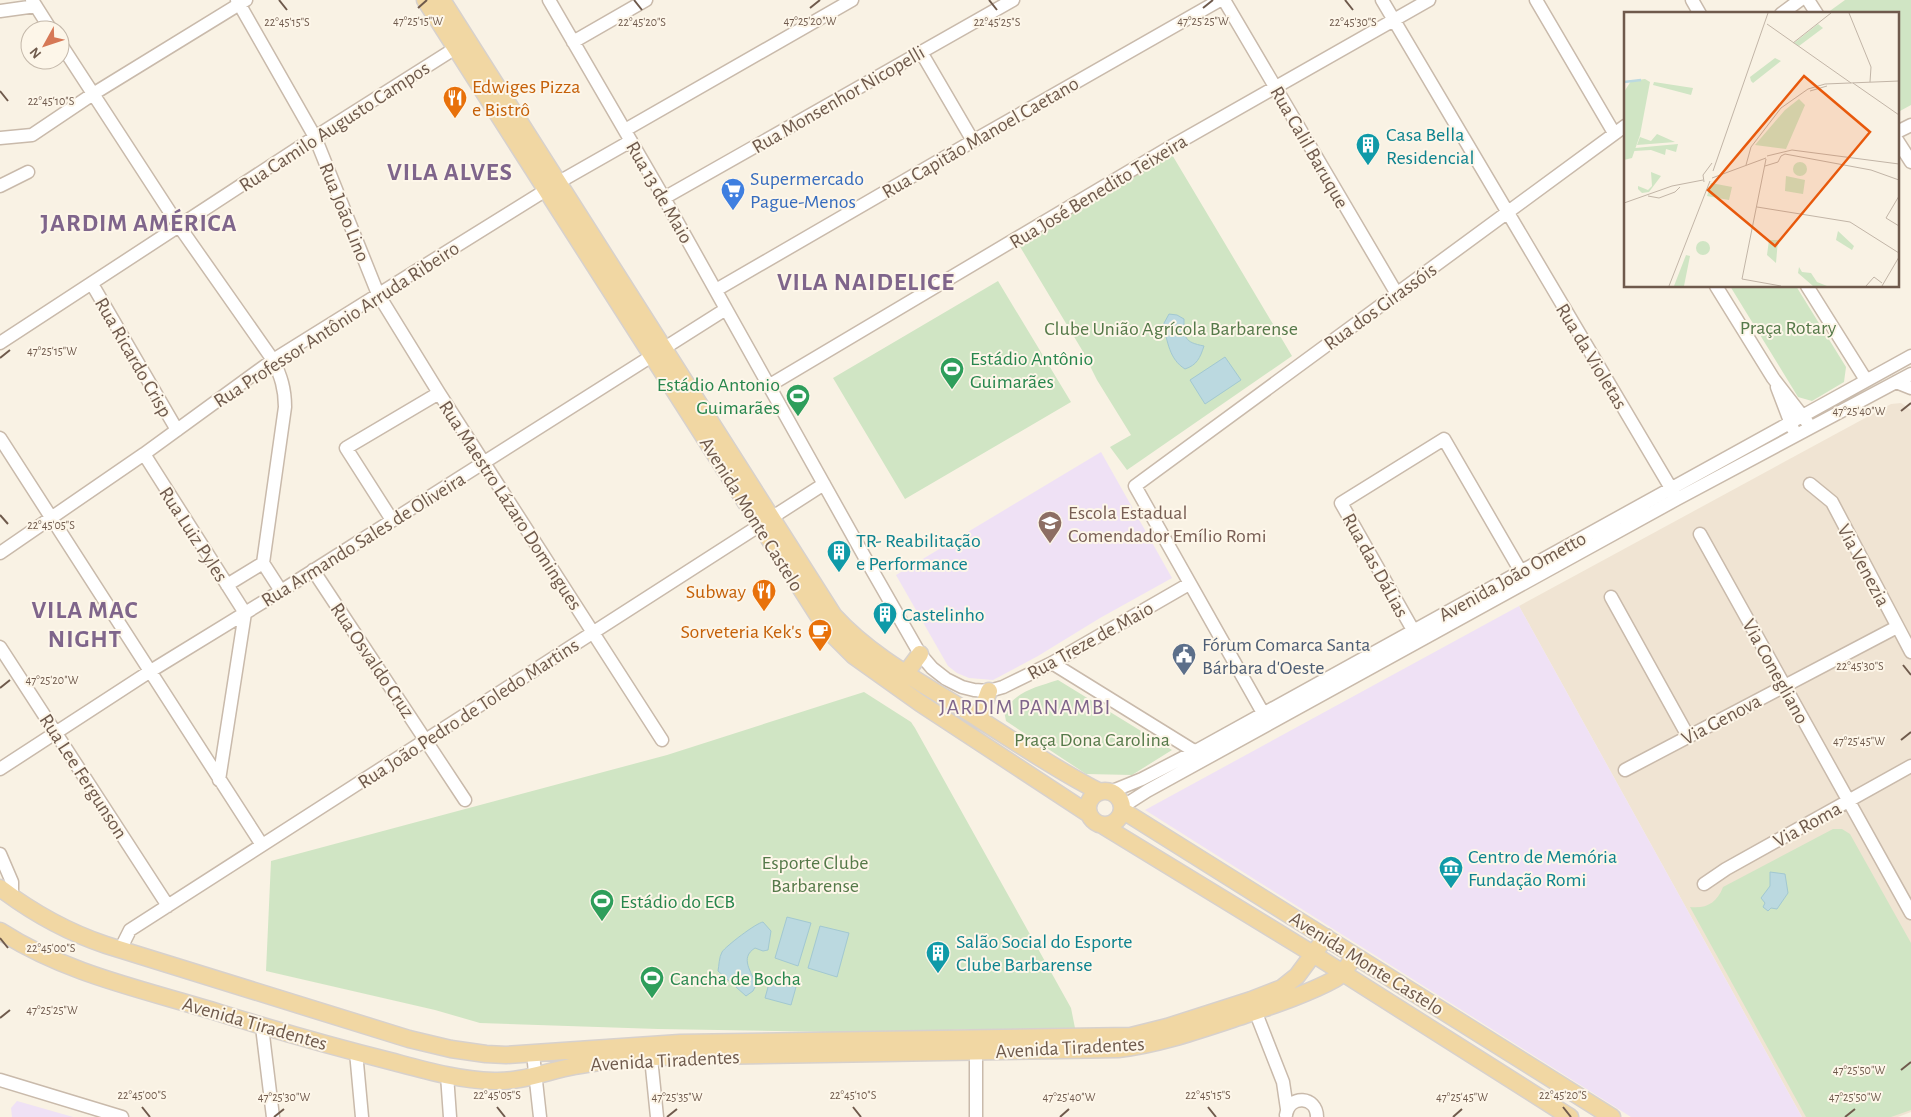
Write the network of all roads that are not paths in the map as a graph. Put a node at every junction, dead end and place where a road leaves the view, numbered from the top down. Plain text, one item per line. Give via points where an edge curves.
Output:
1 (426, 0) edge
2 (442, 0) edge
3 (549, 0) edge
4 (646, 0) edge
5 (852, 0) edge
6 (1013, 0) edge
7 (1220, 0) edge
8 (1224, 0) edge
9 (1382, 0) edge
10 (1429, 0) edge
11 (1536, 0) edge
12 (1692, 0) edge
13 (1800, 0) edge
14 (1808, 0) edge
15 (241, 1) edge
16 (34, 3) edge
17 (0, 10) edge
18 (1699, 12) edge
19 (1784, 12) edge
20 (1816, 12) edge
21 (45, 20) edge
22 (1394, 20) junction
23 (573, 42) junction
24 (462, 44) junction
25 (920, 52) junction
26 (70, 58) edge
27 (1276, 88) junction
28 (93, 94) junction
29 (1911, 125) edge
30 (1620, 129) edge
31 (1898, 132) edge
32 (628, 136) junction
33 (315, 137) junction
34 (0, 138) edge
35 (973, 140) junction
36 (1898, 142) edge
37 (1911, 162) edge
38 (28, 172) dead end
39 (0, 186) edge
40 (552, 186) junction
41 (664, 198) junction
42 (1507, 213) junction
43 (179, 226) junction
44 (92, 284) junction
45 (1717, 288) edge
46 (1808, 288) edge
47 (716, 290) junction
48 (378, 294) junction
49 (1397, 294) junction
50 (726, 308) junction
51 (0, 343) edge
52 (658, 352) junction
53 (1911, 356) edge
54 (272, 360) junction
55 (1911, 374) edge
56 (1774, 378) junction
57 (1866, 380) junction
58 (1896, 382) junction
59 (770, 385) junction
60 (1911, 388) edge
61 (439, 393) junction
62 (1803, 414) junction
63 (1789, 422) junction
64 (1811, 428) junction
65 (177, 430) junction
66 (1797, 435) junction
67 (0, 438) edge
68 (144, 454) junction
69 (484, 462) junction
70 (824, 484) junction
71 (1810, 484) dead end
72 (1670, 487) junction
73 (1677, 499) junction
74 (52, 519) junction
75 (392, 520) junction
76 (766, 522) junction
77 (1700, 534) dead end
78 (0, 553) edge
79 (263, 563) junction
80 (313, 570) junction
81 (1520, 570) junction
82 (1527, 582) junction
83 (1189, 584) junction
84 (227, 585) junction
85 (281, 591) junction
86 (1611, 598) dead end
87 (245, 613) junction
88 (1897, 627) junction
89 (594, 632) junction
90 (1416, 636) junction
91 (0, 647) edge
92 (1911, 652) edge
93 (920, 654) junction
94 (1052, 663) junction
95 (149, 672) junction
96 (906, 673) junction
97 (1784, 685) junction
98 (989, 691) junction
99 (979, 718) junction
100 (1267, 719) junction
101 (55, 732) junction
102 (1688, 736) junction
103 (426, 740) junction
104 (662, 740) dead end
105 (1194, 752) junction
106 (1206, 760) junction
107 (1911, 766) edge
108 (0, 769) edge
109 (1625, 770) dead end
110 (219, 780) junction
111 (1105, 792) junction
112 (465, 800) dead end
113 (1848, 801) junction
114 (1122, 808) junction
115 (1096, 820) junction
116 (262, 845) junction
117 (0, 854) edge
118 (1704, 884) dead end
119 (6, 892) edge
120 (168, 906) junction
121 (1911, 913) edge
122 (0, 931) edge
123 (1326, 938) junction
124 (120, 950) junction
125 (1313, 954) junction
126 (1354, 956) junction
127 (1343, 972) junction
128 (1366, 987) junction
129 (1313, 989) junction
130 (1253, 1006) junction
131 (262, 1027) junction
132 (976, 1045) junction
133 (356, 1052) junction
134 (650, 1052) junction
135 (533, 1054) junction
136 (447, 1075) junction
137 (536, 1076) junction
138 (0, 1080) edge
139 (1282, 1082) junction
140 (1298, 1100) junction
141 (1287, 1113) edge
142 (1316, 1113) edge
143 (122, 1117) edge
144 (272, 1117) edge
145 (362, 1117) edge
146 (450, 1117) edge
147 (540, 1117) edge
148 (657, 1117) edge
149 (976, 1117) edge
150 (1328, 1117) edge
151 (1570, 1117) edge
152 (1612, 1117) edge

1 - 24 main road, Avenida Monte Castelo
2 - 24 main road, Avenida Monte Castelo
3 - 23 street, Rua 13 de Maio
4 - 23 street
5 - 32 street, Rua Professor Antônio Arruda Ribeiro
6 - 25 street, Rua Monsenhor Nicopelli
7 - 35 street, Rua Capitão Manoel Caetano
8 - 27 street, Rua Calil Baruque
9 - 22 street, Rua da Violetas
10 - 22 street, Rua José Benedito Teixeira
11 - 30 street
12 - 18 street
13 - 19 street
14 - 20 street
15 - 28 street
15 - 33 street, Rua João Lino
16 - 17 street
16 - 21 street
22 - 27 street, Rua José Benedito Teixeira
22 - 42 street, Rua da Violetas
23 - 32 street, Rua 13 de Maio
24 - 33 street, Rua Camilo Augusto Campos
24 - 40 main road, Avenida Monte Castelo
25 - 35 street
25 - 41 street, Rua Monsenhor Nicopelli
26 - 28 street
27 - 49 street, Rua Calil Baruque
27 - 59 street, Rua José Benedito Teixeira via 1172,146
28 - 34 street via 32,135
28 - 43 street
29 - 31 street
30 - 42 street, Rua dos Girassóis
32 - 40 street, Rua Professor Antônio Arruda Ribeiro
32 - 41 street, Rua 13 de Maio
33 - 43 street, Rua Camilo Augusto Campos
33 - 48 street, Rua João Lino
35 - 47 street, Rua Capitão Manoel Caetano
36 - 37 street
38 - 39 street
40 - 48 street, Rua Professor Antônio Arruda Ribeiro
40 - 52 main road, Avenida Monte Castelo
41 - 47 street, Rua 13 de Maio
42 - 49 street, Rua dos Girassóis
42 - 72 street, Rua da Violetas
43 - 44 street, Rua Camilo Augusto Campos
43 - 54 street
44 - 51 street, Rua Camilo Augusto Campos
44 - 65 street, Rua Ricardo Crisp
45 - 56 street
46 - 57 street
47 - 50 street, Rua 13 de Maio
48 - 54 street, Rua Professor Antônio Arruda Ribeiro
48 - 61 street, Rua Maestro Lázaro Domingues
49 - 83 street, Rua dos Girassóis via 1134,486
50 - 52 street, Rua Armando Sales de Oliveira
50 - 59 street, Rua 13 de Maio
52 - 69 street, Rua Armando Sales de Oliveira
52 - 76 main road, Avenida Monte Castelo
53 - 57 street, Avenida João Ometto
54 - 65 street, Rua Professor Antônio Arruda Ribeiro
54 - 79 street via 285,390 285,407
55 - 58 street, Avenida João Ometto
56 - 62 street
56 - 63 street
57 - 62 street, Avenida João Ometto
58 - 60 street
58 - 64 street, Avenida João Ometto
59 - 70 street, Rua Treze de Maio
61 - 69 street, Rua Maestro Lázaro Domingues
61 - 75 street via 346,448
62 - 63 street, Avenida João Ometto
62 - 64 street
63 - 66 street
63 - 72 street, Avenida João Ometto
64 - 66 street, Avenida João Ometto
65 - 68 street, Rua Professor Antônio Arruda Ribeiro
66 - 73 street, Avenida João Ometto
67 - 74 street
68 - 74 street, Rua Professor Antônio Arruda Ribeiro
68 - 84 street, Rua Luiz Pyles
69 - 75 street, Rua Armando Sales de Oliveira
69 - 89 street, Rua Maestro Lázaro Domingues
70 - 76 street, Rua João Pedro de Toledo Martins
70 - 93 street, Rua Treze de Maio
71 - 88 street, Via Venezia via 1832,502
72 - 73 street, Rua da Violetas
72 - 81 street, Avenida João Ometto
73 - 82 street, Avenida João Ometto
74 - 78 street, Rua Professor Antônio Arruda Ribeiro
74 - 95 street
75 - 80 street, Rua Armando Sales de Oliveira
76 - 89 street, Rua João Pedro de Toledo Martins
76 - 96 main road, Avenida Monte Castelo via 834,616 865,646
76 - 115 main road, Avenida Monte Castelo via 814,612 854,656
77 - 97 street, Via Conegliano
79 - 84 street
79 - 85 street
80 - 85 street, Rua Armando Sales de Oliveira
80 - 103 street, Rua Osvaldo Cruz
81 - 82 street, Rua das DáLias
81 - 90 street, Avenida João Ometto
81 - 90 street, Rua das DáLias via 1444,439 1341,503
82 - 90 street, Avenida João Ometto
83 - 94 street, Rua Treze de Maio
83 - 100 street
84 - 87 street, Rua Luiz Pyles
85 - 87 street, Rua Armando Sales de Oliveira
86 - 102 street
87 - 95 street, Rua Armando Sales de Oliveira
87 - 110 street
88 - 92 street, Via Venezia
88 - 97 street, Via Genova
89 - 103 street, Rua João Pedro de Toledo Martins
89 - 104 street, Rua Maestro Lázaro Domingues
90 - 100 street, Avenida João Ometto
91 - 101 street, Rua Lee Fergunson
93 - 96 main road
93 - 98 street, Rua Treze de Maio via 946,679 962,687
94 - 98 street, Rua Treze de Maio
94 - 105 street
95 - 101 street, Rua Armando Sales de Oliveira
95 - 110 street
96 - 99 main road, Avenida Monte Castelo
97 - 102 street, Via Genova
97 - 113 street, Via Conegliano
98 - 99 main road
99 - 111 main road, Avenida Monte Castelo via 1069,776
100 - 105 street, Avenida João Ometto
100 - 106 street, Avenida João Ometto
101 - 108 street, Rua Armando Sales de Oliveira
101 - 120 street, Rua Lee Fergunson
102 - 109 street, Via Genova
103 - 112 street, Rua Osvaldo Cruz
103 - 116 street, Rua João Pedro de Toledo Martins
105 - 106 street
105 - 111 street, Avenida João Ometto via 1142,779
106 - 114 street, Avenida João Ometto via 1148,790
107 - 113 street, Via Roma
110 - 116 street
111 - 114 main road via 1118,798
111 - 115 main road via 1091,799 1089,804
113 - 118 street, Via Roma
113 - 121 street, Via Conegliano
114 - 115 main road via 1118,820 1108,825
114 - 123 main road, Avenida Monte Castelo
115 - 125 main road, Avenida Monte Castelo
116 - 120 street, Rua João Pedro de Toledo Martins
117 - 119 street via 12,882
119 - 124 main road, Avenida Tiradentes via 38,915
120 - 124 street, Rua João Pedro de Toledo Martins via 130,930
122 - 131 main road, Avenida Tiradentes via 38,953 85,973
123 - 125 main road, Avenida Tiradentes
123 - 126 main road, Avenida Monte Castelo
124 - 135 main road, Avenida Tiradentes via 409,1040 486,1054
125 - 127 main road, Avenida Monte Castelo
125 - 130 main road, Avenida Tiradentes via 1290,983
126 - 127 main road
126 - 152 main road, Avenida Monte Castelo
127 - 128 main road, Avenida Monte Castelo
127 - 129 main road, Avenida Tiradentes
128 - 129 main road
128 - 151 main road, Avenida Monte Castelo
129 - 130 main road, Avenida Tiradentes
130 - 132 main road, Avenida Tiradentes via 1170,1039 1136,1047
130 - 139 street
131 - 133 main road, Avenida Tiradentes
131 - 144 street
132 - 134 main road, Avenida Tiradentes via 680,1044
132 - 149 street
133 - 136 main road, Avenida Tiradentes
133 - 145 street
134 - 135 main road, Avenida Tiradentes
134 - 137 main road, Avenida Tiradentes
134 - 148 street
135 - 137 street
136 - 137 main road, Avenida Tiradentes via 495,1081
136 - 146 street
137 - 147 street
138 - 143 street
139 - 140 street
139 - 141 street
140 - 141 street
140 - 142 street via 1308,1101
142 - 150 street

